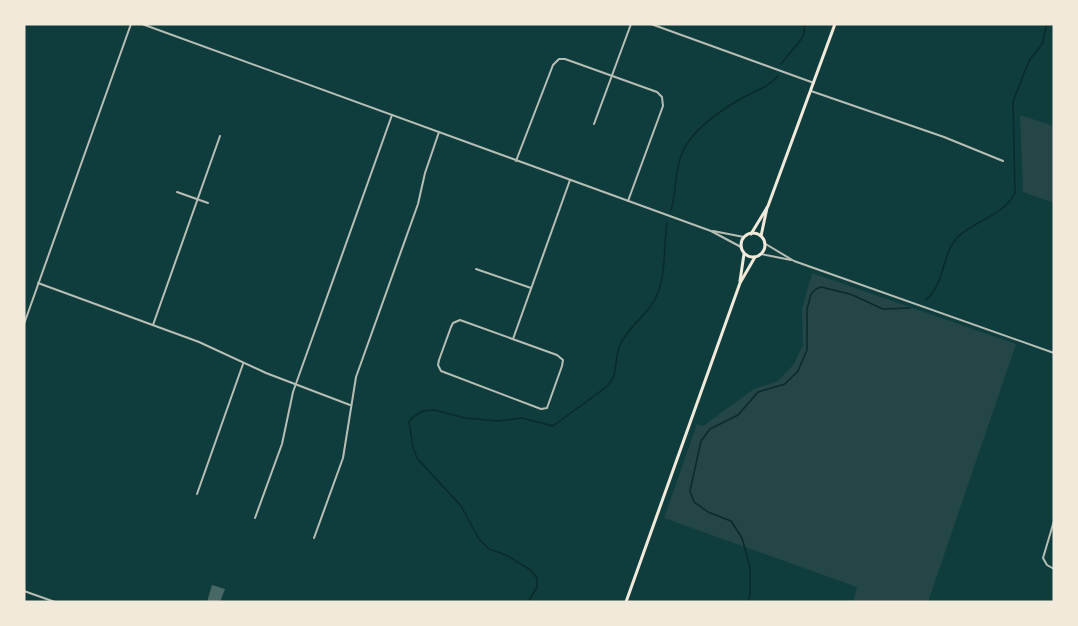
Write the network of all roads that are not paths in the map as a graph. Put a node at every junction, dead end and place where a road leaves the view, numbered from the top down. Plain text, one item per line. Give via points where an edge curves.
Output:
1 (131, 24) edge
2 (142, 24) edge
3 (631, 24) edge
4 (651, 24) edge
5 (835, 24) edge
6 (612, 76) junction
7 (814, 83) junction
8 (811, 91) junction
9 (392, 115) junction
10 (594, 124) dead end
11 (439, 132) junction
12 (220, 136) dead end
13 (516, 161) junction
14 (1003, 161) dead end
15 (570, 180) junction
16 (177, 192) dead end
17 (197, 199) junction
18 (628, 201) junction
19 (208, 203) dead end
20 (768, 206) junction
21 (711, 231) junction
22 (751, 234) junction
23 (744, 237) junction
24 (761, 237) junction
25 (764, 243) junction
26 (741, 247) junction
27 (744, 254) junction
28 (760, 254) junction
29 (755, 257) junction
30 (794, 261) junction
31 (476, 269) dead end
32 (740, 283) junction
33 (38, 284) junction
34 (531, 288) junction
35 (24, 324) edge
36 (153, 325) junction
37 (513, 340) junction
38 (1054, 353) edge
39 (244, 363) junction
40 (296, 385) junction
41 (350, 405) junction
42 (197, 494) dead end
43 (255, 518) dead end
44 (1054, 521) edge
45 (314, 538) dead end
46 (1054, 569) edge
47 (24, 591) edge
48 (55, 602) edge
49 (626, 602) edge

1 - 33 street
2 - 9 street
3 - 6 street
4 - 7 street
5 - 7 main road
6 - 10 street
6 - 13 street via 565,59 552,65
6 - 18 street via 657,92 663,106
7 - 8 main road
8 - 14 street
8 - 20 main road
9 - 11 street
9 - 40 street
11 - 13 street
11 - 41 street
12 - 17 street
13 - 15 street
15 - 18 street
15 - 34 street
16 - 17 street
17 - 19 street
17 - 36 street
18 - 21 street
20 - 22 main road
20 - 24 main road
21 - 23 street
21 - 26 street
22 - 23 main road
22 - 24 main road
23 - 26 main road
24 - 25 main road
25 - 28 main road
25 - 30 street
26 - 27 main road
27 - 29 main road
27 - 32 main road
28 - 29 main road
28 - 30 street
29 - 32 main road
30 - 38 street
31 - 34 street
32 - 49 main road
33 - 35 street
33 - 36 street
34 - 37 street
36 - 39 street
37 - 37 street via 563,360 547,408 440,369 439,360 456,321
39 - 40 street
39 - 42 street
40 - 41 street
40 - 43 street via 282,444
41 - 45 street via 343,458
44 - 46 street via 1044,553 1044,561
47 - 48 street

